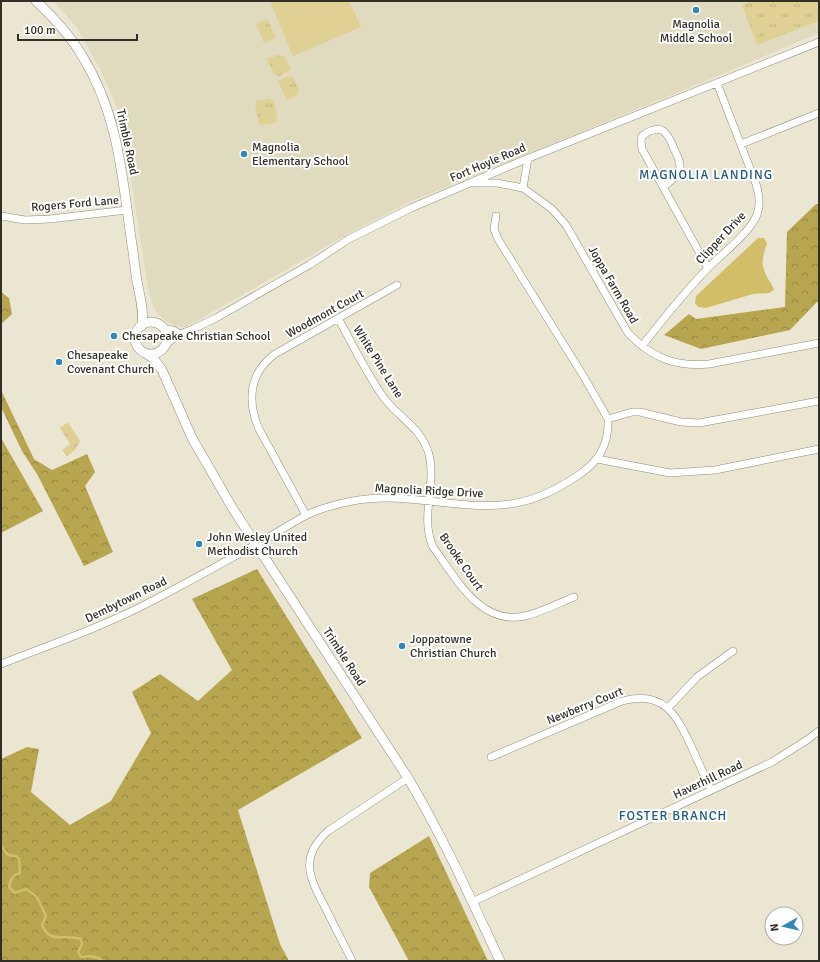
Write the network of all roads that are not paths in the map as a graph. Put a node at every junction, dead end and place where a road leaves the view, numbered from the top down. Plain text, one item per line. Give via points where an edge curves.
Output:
1 (36, 1) edge
2 (819, 42) edge
3 (717, 83) junction
4 (819, 113) edge
5 (741, 144) junction
6 (528, 158) junction
7 (468, 184) junction
8 (663, 187) junction
9 (523, 188) junction
10 (127, 210) junction
11 (1, 216) edge
12 (496, 216) dead end
13 (708, 268) junction
14 (397, 285) dead end
15 (143, 310) junction
16 (338, 318) junction
17 (156, 323) junction
18 (142, 326) junction
19 (164, 329) junction
20 (180, 334) junction
21 (819, 343) edge
22 (165, 346) junction
23 (642, 346) junction
24 (145, 353) junction
25 (162, 370) junction
26 (819, 401) edge
27 (608, 419) junction
28 (819, 450) edge
29 (597, 459) junction
30 (428, 500) junction
31 (306, 515) junction
32 (256, 544) junction
33 (574, 597) dead end
34 (733, 651) dead end
35 (1, 664) edge
36 (668, 708) junction
37 (819, 730) edge
38 (491, 757) dead end
39 (408, 778) junction
40 (711, 790) junction
41 (472, 902) junction
42 (352, 961) edge
43 (500, 961) edge

1 - 10 street, Trimble Road via 59,24 81,53 107,106
2 - 3 street, Fort Hoyle Road
3 - 5 street, Clipper Drive
3 - 6 street, Fort Hoyle Road
4 - 5 street
5 - 13 street, Clipper Drive via 758,191 757,215 749,228
6 - 7 street, Fort Hoyle Road
6 - 9 street
7 - 9 street, Joppa Farm Road via 497,182
7 - 20 street, Fort Hoyle Road via 410,208 349,239 216,318
8 - 8 street via 640,141 647,132 659,129 669,135 680,166 679,172
8 - 13 street
9 - 23 street, Joppa Farm Road via 552,209 566,225 628,333
10 - 11 street, Rogers Ford Lane via 50,219 25,220
10 - 15 street, Trimble Road
12 - 27 street via 494,229 498,239
13 - 23 street, Clipper Drive via 679,299
14 - 16 street, Woodmont Court
15 - 17 street
15 - 18 street, Trimble Road
16 - 30 street, White Pine Lane via 384,397 424,441 431,467
16 - 31 street, Woodmont Court via 268,359 256,376 252,389 252,404 257,423
17 - 18 street
17 - 19 street
18 - 24 street via 136,340 137,345
19 - 20 street
19 - 22 street
20 - 22 street, Fort Hoyle Road
21 - 23 street, Joppa Farm Road via 697,365 668,361
22 - 24 street via 155,354
22 - 25 street, Trimble Road
24 - 25 street, Trimble Road via 153,358
25 - 32 street, Trimble Road via 192,438
26 - 27 street via 699,423 681,422 640,412
27 - 29 street, Magnolia Ridge Drive via 607,440
28 - 29 street via 715,470 670,473
29 - 30 street, Magnolia Ridge Drive via 586,470 563,485 525,501 481,506
30 - 31 street, Magnolia Ridge Drive via 369,499 339,504
30 - 33 street, Brooke Court via 427,523 433,547 476,603 492,613 514,617 527,615
31 - 32 street, Magnolia Ridge Drive
32 - 35 street, Dembytown Road via 109,621
32 - 39 street, Trimble Road
34 - 36 street via 697,677
36 - 38 street, Newberry Court via 645,698 630,698
36 - 40 street, Newberry Court via 683,729
37 - 40 street, Haverhill Road via 772,762
39 - 41 street, Trimble Road via 443,840
39 - 42 street via 328,831 318,840 311,855 309,870 313,885
40 - 41 street, Haverhill Road
41 - 43 street, Trimble Road

